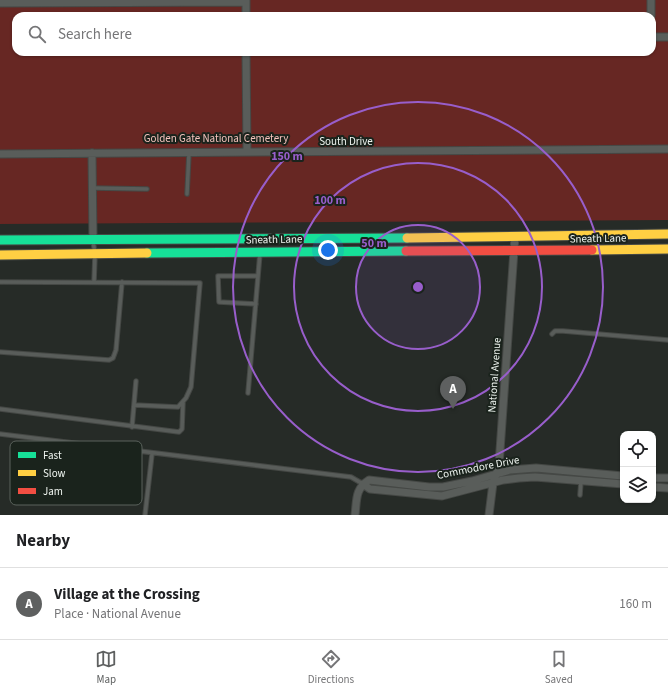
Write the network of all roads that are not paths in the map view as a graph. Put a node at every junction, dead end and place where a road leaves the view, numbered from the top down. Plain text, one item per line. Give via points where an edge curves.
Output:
1 (651, 0) edge
2 (246, 1) edge
3 (0, 4) edge
4 (246, 12) edge
5 (651, 12) edge
6 (656, 37) edge
7 (668, 37) edge
8 (246, 56) edge
9 (668, 149) edge
10 (246, 152) junction
11 (92, 153) junction
12 (189, 153) junction
13 (0, 154) edge
14 (93, 188) junction
15 (148, 189) dead end
16 (187, 194) dead end
17 (668, 234) edge
18 (515, 236) junction
19 (93, 239) junction
20 (0, 240) edge
21 (668, 249) edge
22 (260, 251) junction
23 (514, 251) junction
24 (95, 254) junction
25 (0, 255) edge
26 (258, 276) junction
27 (0, 282) edge
28 (94, 282) junction
29 (122, 282) junction
30 (256, 304) junction
31 (552, 334) dead end
32 (668, 340) edge
33 (0, 352) edge
34 (136, 381) dead end
35 (248, 393) dead end
36 (183, 403) junction
37 (134, 405) junction
38 (0, 409) edge
39 (132, 427) junction
40 (0, 434) edge
41 (53, 441) edge
42 (142, 453) edge
43 (152, 454) junction
44 (582, 472) junction
45 (496, 473) junction
46 (620, 476) edge
47 (656, 478) edge
48 (668, 478) edge
49 (581, 481) junction
50 (493, 483) junction
51 (363, 484) junction
52 (620, 484) edge
53 (656, 487) edge
54 (668, 488) edge
55 (580, 495) dead end
56 (145, 515) edge
57 (355, 515) edge
58 (489, 515) edge

1 - 5 street
2 - 3 street
2 - 4 street
6 - 7 street
8 - 10 street
9 - 10 street, South Drive
10 - 12 street, South Drive
11 - 12 street, South Drive
11 - 13 street, South Drive
11 - 14 street
12 - 16 lane
14 - 15 lane
14 - 19 street
17 - 18 main road, Sneath Lane
18 - 19 main road, Sneath Lane
18 - 23 street, National Avenue
19 - 20 main road, Sneath Lane
19 - 24 lane
21 - 23 main road, Sneath Lane
22 - 23 main road, Sneath Lane
22 - 24 main road, Sneath Lane
22 - 26 lane
23 - 45 street, National Avenue via 499,465
24 - 25 main road, Sneath Lane
24 - 28 lane
26 - 30 lane
26 - 30 lane via 218,276 219,302
27 - 28 lane
28 - 29 lane
29 - 33 lane via 116,350 109,360
29 - 36 lane via 200,283 191,387
30 - 35 lane
31 - 32 lane via 555,331 563,331
34 - 37 lane
36 - 37 lane via 178,407
36 - 39 lane via 182,429 178,432
37 - 39 lane
38 - 39 lane
40 - 41 lane
42 - 43 lane
43 - 51 lane via 351,477
43 - 56 lane
44 - 45 street, Commodore Drive via 536,468
44 - 46 street, Commodore Drive
44 - 49 street
45 - 50 street, National Avenue
45 - 51 street, Commodore Drive via 443,487 369,480
47 - 48 street
49 - 50 street, Commodore Drive via 535,477
49 - 52 street, Commodore Drive
49 - 55 lane
50 - 51 street, Commodore Drive via 442,496 370,489
50 - 58 street, National Avenue
51 - 57 street via 357,493
53 - 54 street

